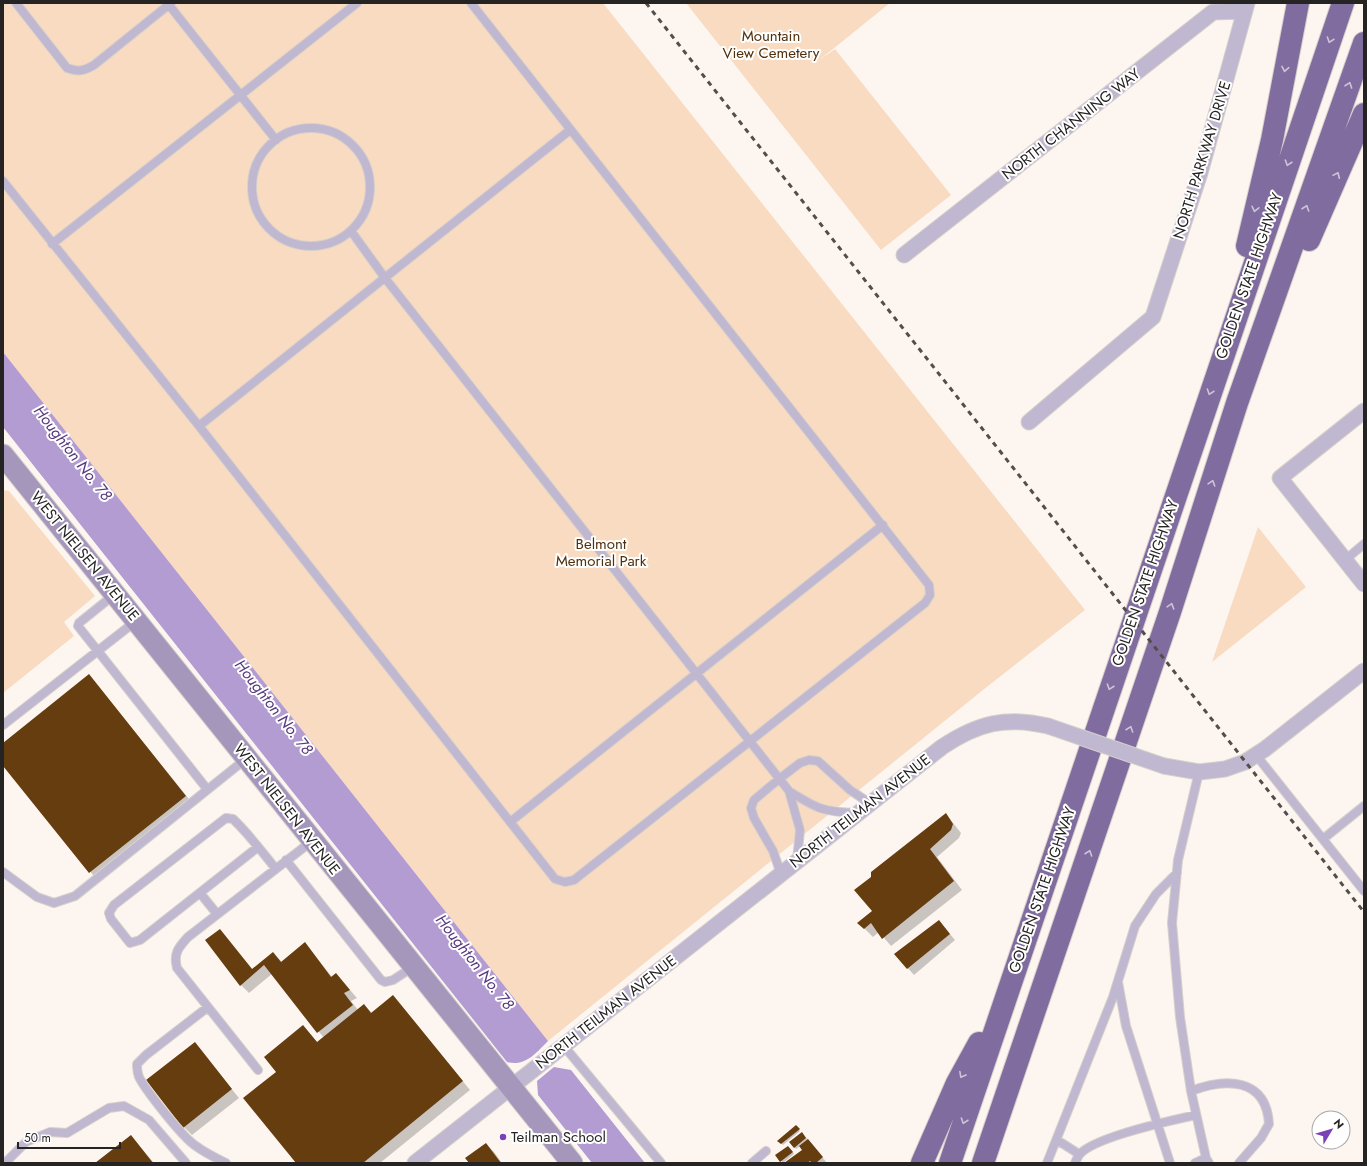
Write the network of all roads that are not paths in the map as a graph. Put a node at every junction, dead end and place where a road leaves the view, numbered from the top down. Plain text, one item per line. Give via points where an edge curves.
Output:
1 (16, 3) edge
2 (358, 3) edge
3 (472, 3) edge
4 (1298, 3) edge
5 (1343, 3) edge
6 (170, 4) edge
7 (1246, 7) edge
8 (1364, 43) edge
9 (240, 96) junction
10 (1364, 114) edge
11 (570, 130) junction
12 (276, 140) junction
13 (3, 181) edge
14 (351, 231) junction
15 (52, 244) junction
16 (904, 255) dead end
17 (385, 278) junction
18 (1222, 355) junction
19 (1237, 403) junction
20 (1364, 412) edge
21 (1030, 422) dead end
22 (199, 426) junction
23 (3, 455) edge
24 (883, 525) junction
25 (1364, 544) edge
26 (1345, 560) junction
27 (1364, 584) edge
28 (115, 594) junction
29 (136, 620) junction
30 (97, 651) junction
31 (1364, 671) edge
32 (696, 673) junction
33 (3, 725) edge
34 (750, 742) junction
35 (1261, 752) junction
36 (246, 758) junction
37 (1199, 772) junction
38 (779, 779) junction
39 (207, 789) junction
40 (789, 792) junction
41 (871, 804) junction
42 (1364, 806) edge
43 (858, 813) junction
44 (510, 822) junction
45 (1323, 839) junction
46 (312, 840) junction
47 (258, 847) junction
48 (286, 860) junction
49 (797, 862) junction
50 (276, 869) junction
51 (3, 872) edge
52 (1177, 873) junction
53 (781, 874) junction
54 (1076, 890) junction
55 (1364, 891) edge
56 (200, 893) junction
57 (217, 914) junction
58 (413, 967) junction
59 (1118, 981) junction
60 (1007, 991) junction
61 (208, 1007) junction
62 (563, 1045) junction
63 (258, 1070) dead end
64 (510, 1088) junction
65 (1191, 1092) junction
66 (1196, 1115) junction
67 (1157, 1124) junction
68 (1057, 1140) junction
69 (766, 1151) dead end
70 (1079, 1154) junction
71 (1207, 1160) edge
72 (5, 1163) edge
73 (186, 1163) edge
74 (226, 1163) edge
75 (415, 1163) edge
76 (572, 1163) edge
77 (661, 1163) edge
78 (752, 1163) edge
79 (922, 1163) edge
80 (950, 1163) edge
81 (983, 1163) edge
82 (994, 1163) edge
83 (1047, 1163) edge
84 (1075, 1163) edge
85 (1170, 1163) edge
86 (1195, 1163) edge
87 (1239, 1163) edge

1 - 6 lane via 67,68 76,72 94,65
2 - 9 lane
3 - 11 lane
4 -> 18 highway via 1272,140
5 -> 18 highway, GOLDEN STATE HIGHWAY
6 - 9 lane
7 - 16 street, NORTH CHANNING WAY via 1213,12
7 - 21 street, NORTH PARKWAY DRIVE via 1200,173 1153,317
19 -> 8 highway, GOLDEN STATE HIGHWAY
9 - 12 lane
9 - 15 lane
19 -> 10 highway
11 - 17 lane
11 - 24 lane
12 - 14 lane via 294,130 310,127 326,129 353,145 369,172 370,188 368,204 361,219
12 - 14 lane via 267,147 258,160 253,175 252,192 256,208 264,222 275,234 289,242 305,246 322,245 337,240
13 - 15 lane
14 - 17 lane
15 - 22 lane
17 - 22 lane
17 - 32 lane
18 -> 60 highway, GOLDEN STATE HIGHWAY
54 -> 19 highway, GOLDEN STATE HIGHWAY
20 - 26 street via 1280,478
22 - 44 lane
23 - 28 street, WEST NIELSEN AVENUE
24 - 32 lane
24 - 34 lane via 929,585 930,595 925,603
25 - 26 lane
26 - 27 street
28 - 29 street, WEST NIELSEN AVENUE
28 - 30 lane via 78,626
29 - 30 lane
29 - 36 street, WEST NIELSEN AVENUE
30 - 33 lane
30 - 39 lane
31 - 35 street, NORTH TEILMAN AVENUE
32 - 34 lane
32 - 44 lane
34 - 38 lane
34 - 44 lane via 574,880 565,882 555,879
35 - 37 street, NORTH TEILMAN AVENUE via 1236,766
35 - 45 lane
36 - 39 lane
36 - 46 street, WEST NIELSEN AVENUE
37 - 41 street, NORTH TEILMAN AVENUE, bridge via 1164,766 1048,726 1003,721 973,728 942,747
37 - 52 lane
38 - 40 lane
38 - 41 lane via 800,763 818,761 850,790
38 - 53 lane via 754,800 751,808 773,851
39 - 51 lane via 75,896 54,903 37,897
40 - 43 lane via 831,813
40 - 49 lane via 800,830
41 - 43 street, NORTH TEILMAN AVENUE
42 - 45 lane
43 - 49 street, NORTH TEILMAN AVENUE
45 - 55 lane
46 - 48 lane
46 - 58 street, WEST NIELSEN AVENUE
47 - 50 lane
47 - 56 lane
47 - 56 lane via 233,819 226,818 114,905 109,913 130,943 134,943
48 - 50 lane
48 - 58 lane via 381,980 393,980
49 - 53 street, NORTH TEILMAN AVENUE
50 - 57 lane
52 - 59 lane via 1156,894 1135,926
52 - 65 lane via 1172,923 1180,1017
53 - 62 street, NORTH TEILMAN AVENUE
54 - 81 highway, GOLDEN STATE HIGHWAY
54 - 82 highway
56 - 57 lane
57 - 61 lane via 177,948 174,959 177,968
58 - 64 street, WEST NIELSEN AVENUE
59 - 67 lane via 1126,1026
59 - 68 lane
60 -> 79 highway via 957,1083
60 -> 80 highway, GOLDEN STATE HIGHWAY
61 - 63 lane
61 - 74 lane via 146,1055 137,1064 137,1070 146,1089 185,1138
62 - 64 street, NORTH TEILMAN AVENUE
62 - 77 lane
64 - 75 street, NORTH TEILMAN AVENUE
64 - 76 street, WEST NIELSEN AVENUE
65 - 66 lane
65 - 87 lane via 1221,1082 1241,1084 1257,1093 1264,1105 1269,1124 1261,1138
66 - 67 lane
66 - 71 lane
67 - 70 lane via 1115,1137
67 - 85 lane
68 - 70 lane
68 - 83 lane
69 - 78 lane
70 - 84 lane
71 - 86 lane
72 - 73 lane via 26,1142 50,1132 67,1133 109,1108 124,1106 149,1120

